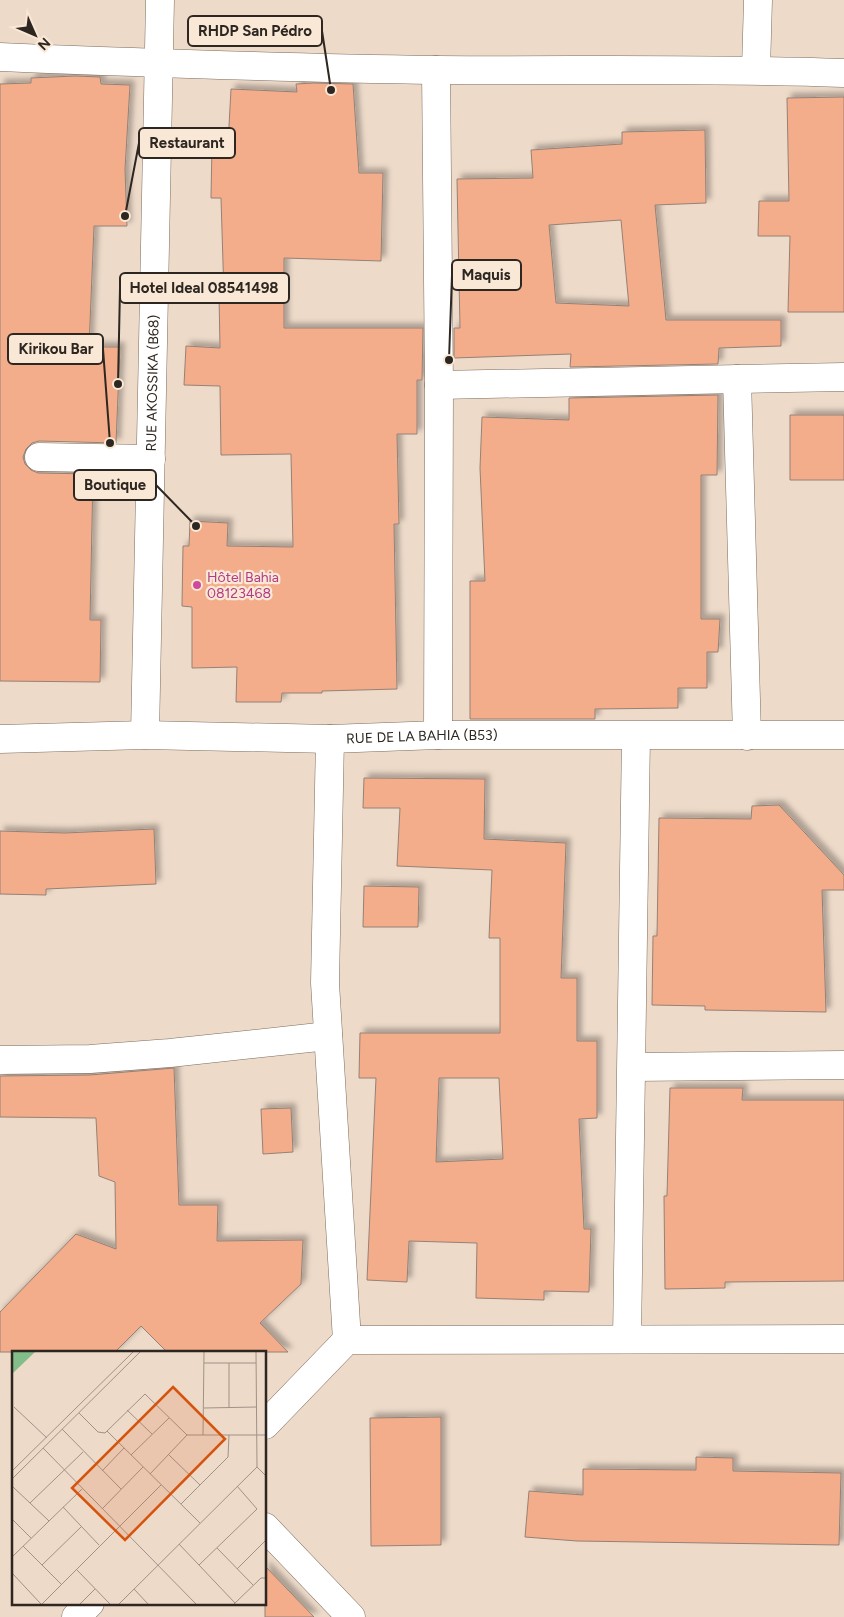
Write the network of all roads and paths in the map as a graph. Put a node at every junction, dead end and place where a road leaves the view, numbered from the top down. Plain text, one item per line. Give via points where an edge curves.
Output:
1 (160, 0) edge
2 (758, 0) edge
3 (0, 57) edge
4 (159, 64) junction
5 (756, 69) junction
6 (436, 70) junction
7 (844, 73) edge
8 (844, 377) edge
9 (737, 378) junction
10 (439, 385) junction
11 (39, 457) dead end
12 (151, 459) junction
13 (145, 735) junction
14 (438, 735) junction
15 (636, 736) junction
16 (747, 736) junction
17 (844, 736) edge
18 (0, 739) edge
19 (330, 739) junction
20 (328, 1036) junction
21 (0, 1060) edge
22 (844, 1065) edge
23 (632, 1067) junction
24 (628, 1339) junction
25 (844, 1339) edge
26 (347, 1340) junction
27 (266, 1424) edge
28 (266, 1528) edge
29 (89, 1604) edge
30 (76, 1617) edge
31 (351, 1617) edge

1 - 4 street, RUE AKOSSIKA (B68)
2 - 5 street
3 - 4 street
4 - 6 street
4 - 12 street, RUE AKOSSIKA (B68)
5 - 6 street
5 - 7 street
6 - 10 street
8 - 9 street
9 - 10 street
9 - 16 street
10 - 14 street
11 - 12 street
12 - 13 street, RUE AKOSSIKA (B68)
13 - 18 street, RUE DE LA BAHIA (B53)
13 - 19 street, RUE DE LA BAHIA (B53)
14 - 15 street, RUE DE LA BAHIA (B53)
14 - 19 street, RUE DE LA BAHIA (B53)
15 - 16 street, RUE DE LA BAHIA (B53)
15 - 23 street
16 - 17 street, RUE DE LA BAHIA (B53)
19 - 20 street via 325,983
20 - 21 street via 90,1059
20 - 26 street
22 - 23 street
23 - 24 street
24 - 25 street
24 - 26 street
26 - 27 street
28 - 31 street
29 - 30 street

